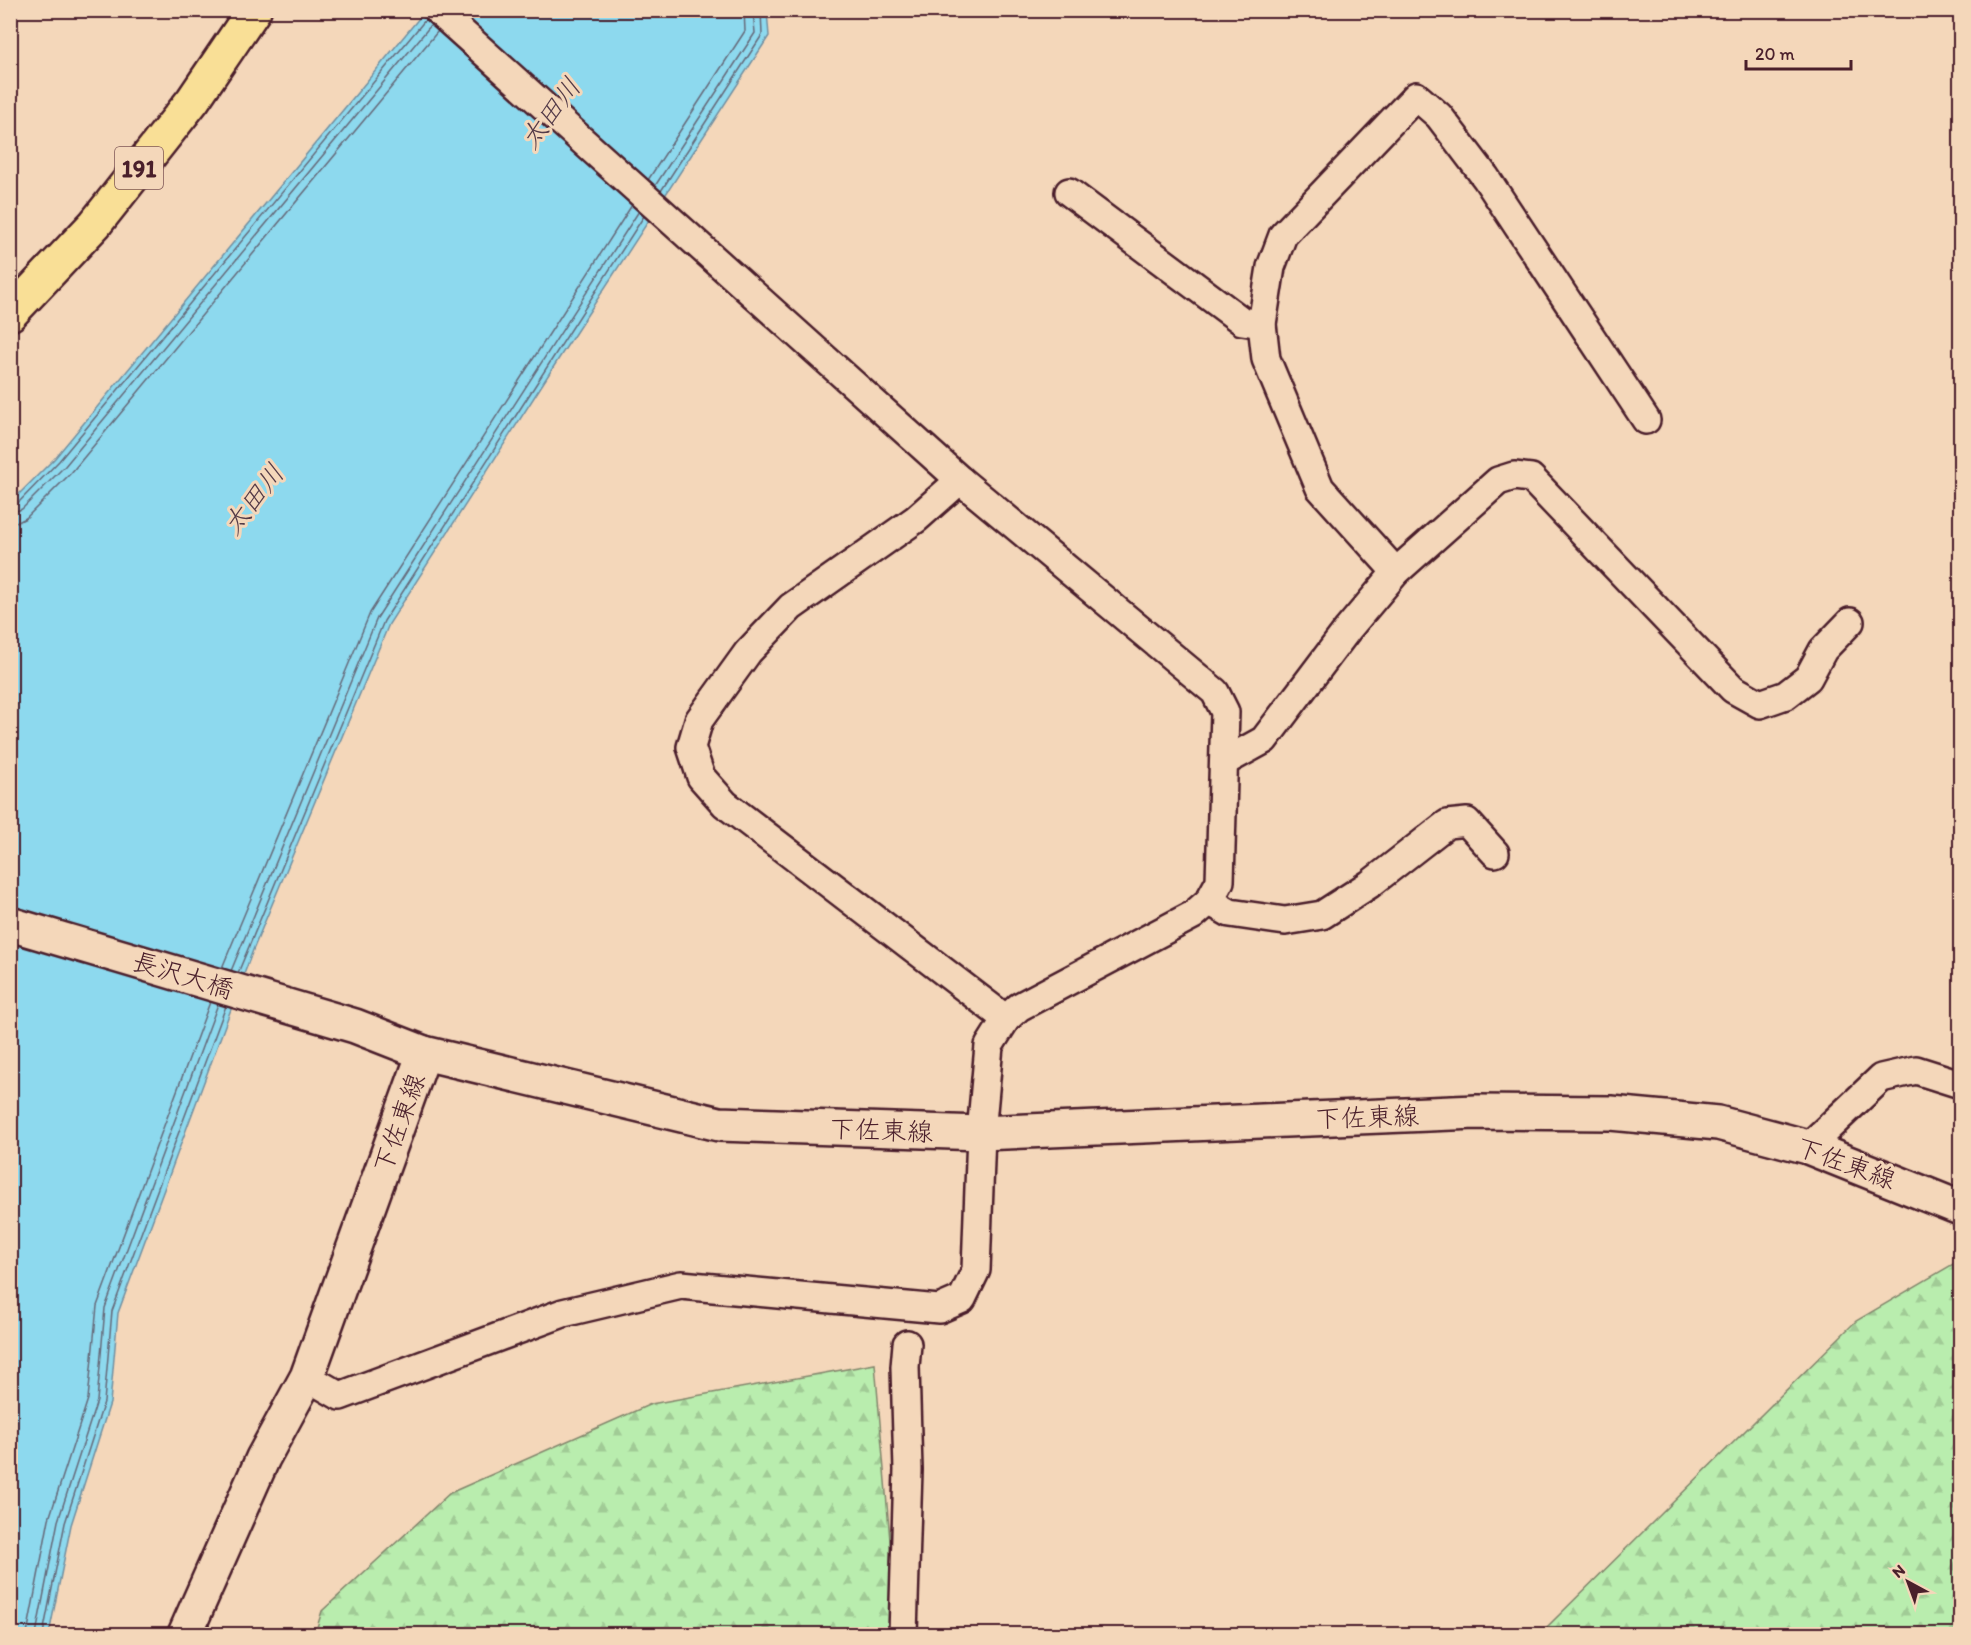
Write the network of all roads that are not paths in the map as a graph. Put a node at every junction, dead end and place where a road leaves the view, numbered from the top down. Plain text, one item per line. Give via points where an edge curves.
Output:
1 (254, 10) edge
2 (437, 10) edge
3 (1069, 192) dead end
4 (10, 314) edge
5 (1262, 324) junction
6 (1646, 420) dead end
7 (960, 480) junction
8 (1396, 572) junction
9 (1850, 622) dead end
10 (1224, 762) junction
11 (1495, 853) dead end
12 (1209, 901) junction
13 (10, 924) edge
14 (1006, 1019) junction
15 (424, 1053) junction
16 (1960, 1084) edge
17 (981, 1133) junction
18 (1808, 1147) junction
19 (1960, 1208) edge
20 (907, 1344) dead end
21 (307, 1377) junction
22 (185, 1635) edge
23 (903, 1635) edge

1 - 4 highway, 191 via 194,100 95,224
2 - 7 street
3 - 5 street via 1242,321
5 - 6 street via 1270,267 1283,235 1416,96 1439,116 1486,178
5 - 8 street via 1266,359 1320,488
7 - 10 street via 1215,692 1225,712
7 - 14 street via 916,519 791,607 748,652 699,720 691,747 701,777 725,804
8 - 9 street via 1498,481 1514,476 1531,478 1733,689 1760,704 1786,695 1808,678 1823,650
8 - 10 street via 1263,740
10 - 12 street via 1220,881
11 - 12 street via 1467,822 1447,824 1370,884 1322,915 1285,921 1230,914
12 - 14 street via 1193,915 1019,1007
13 - 15 main road, 長沢大橋 via 355,1026
14 - 17 street via 989,1046
15 - 17 main road, 下佐東線 via 719,1125
15 - 21 main road, 下佐東線
16 - 18 street via 1916,1071 1881,1078
17 - 18 main road, 下佐東線 via 1476,1112 1611,1113 1718,1123
17 - 21 street via 976,1270 962,1299 939,1309 681,1285 563,1313 339,1396
18 - 19 main road, 下佐東線
20 - 23 street
21 - 22 main road, 下佐東線 via 263,1458

